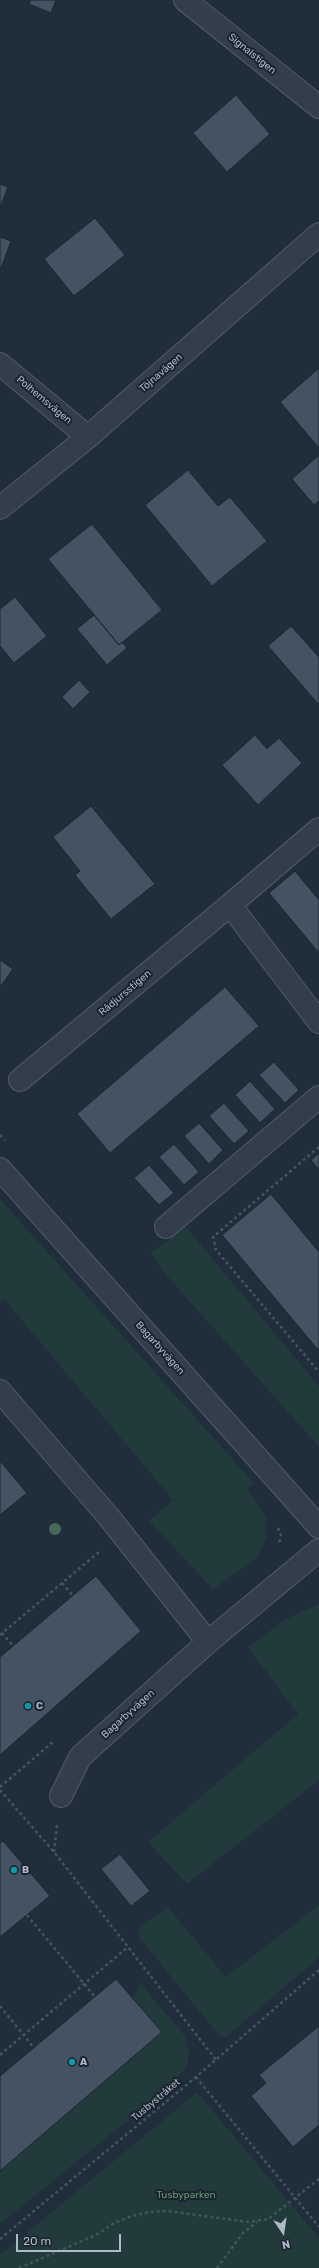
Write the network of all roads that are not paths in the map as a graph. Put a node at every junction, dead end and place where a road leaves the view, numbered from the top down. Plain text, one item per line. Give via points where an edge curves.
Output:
1 (185, 0) edge
2 (319, 107) edge
3 (319, 234) edge
4 (0, 364) edge
5 (88, 437) junction
6 (0, 508) edge
7 (319, 829) edge
8 (230, 905) junction
9 (319, 1022) edge
10 (20, 1080) dead end
11 (319, 1097) edge
12 (0, 1169) edge
13 (166, 1227) dead end
14 (0, 1391) edge
15 (319, 1527) edge
16 (319, 1550) edge
17 (208, 1642) junction
18 (61, 1796) dead end

1 - 2 street, Signalstigen
3 - 5 street, Töjnavägen
4 - 5 street, Polhemsvägen
5 - 6 street, Töjnavägen
7 - 8 street, Rådjursstigen
8 - 9 street
8 - 10 street, Rådjursstigen
11 - 13 street
12 - 15 street, Bagarbyvägen
14 - 17 street via 108,1516
16 - 17 street, Bagarbyvägen
17 - 18 street, Bagarbyvägen via 80,1757

